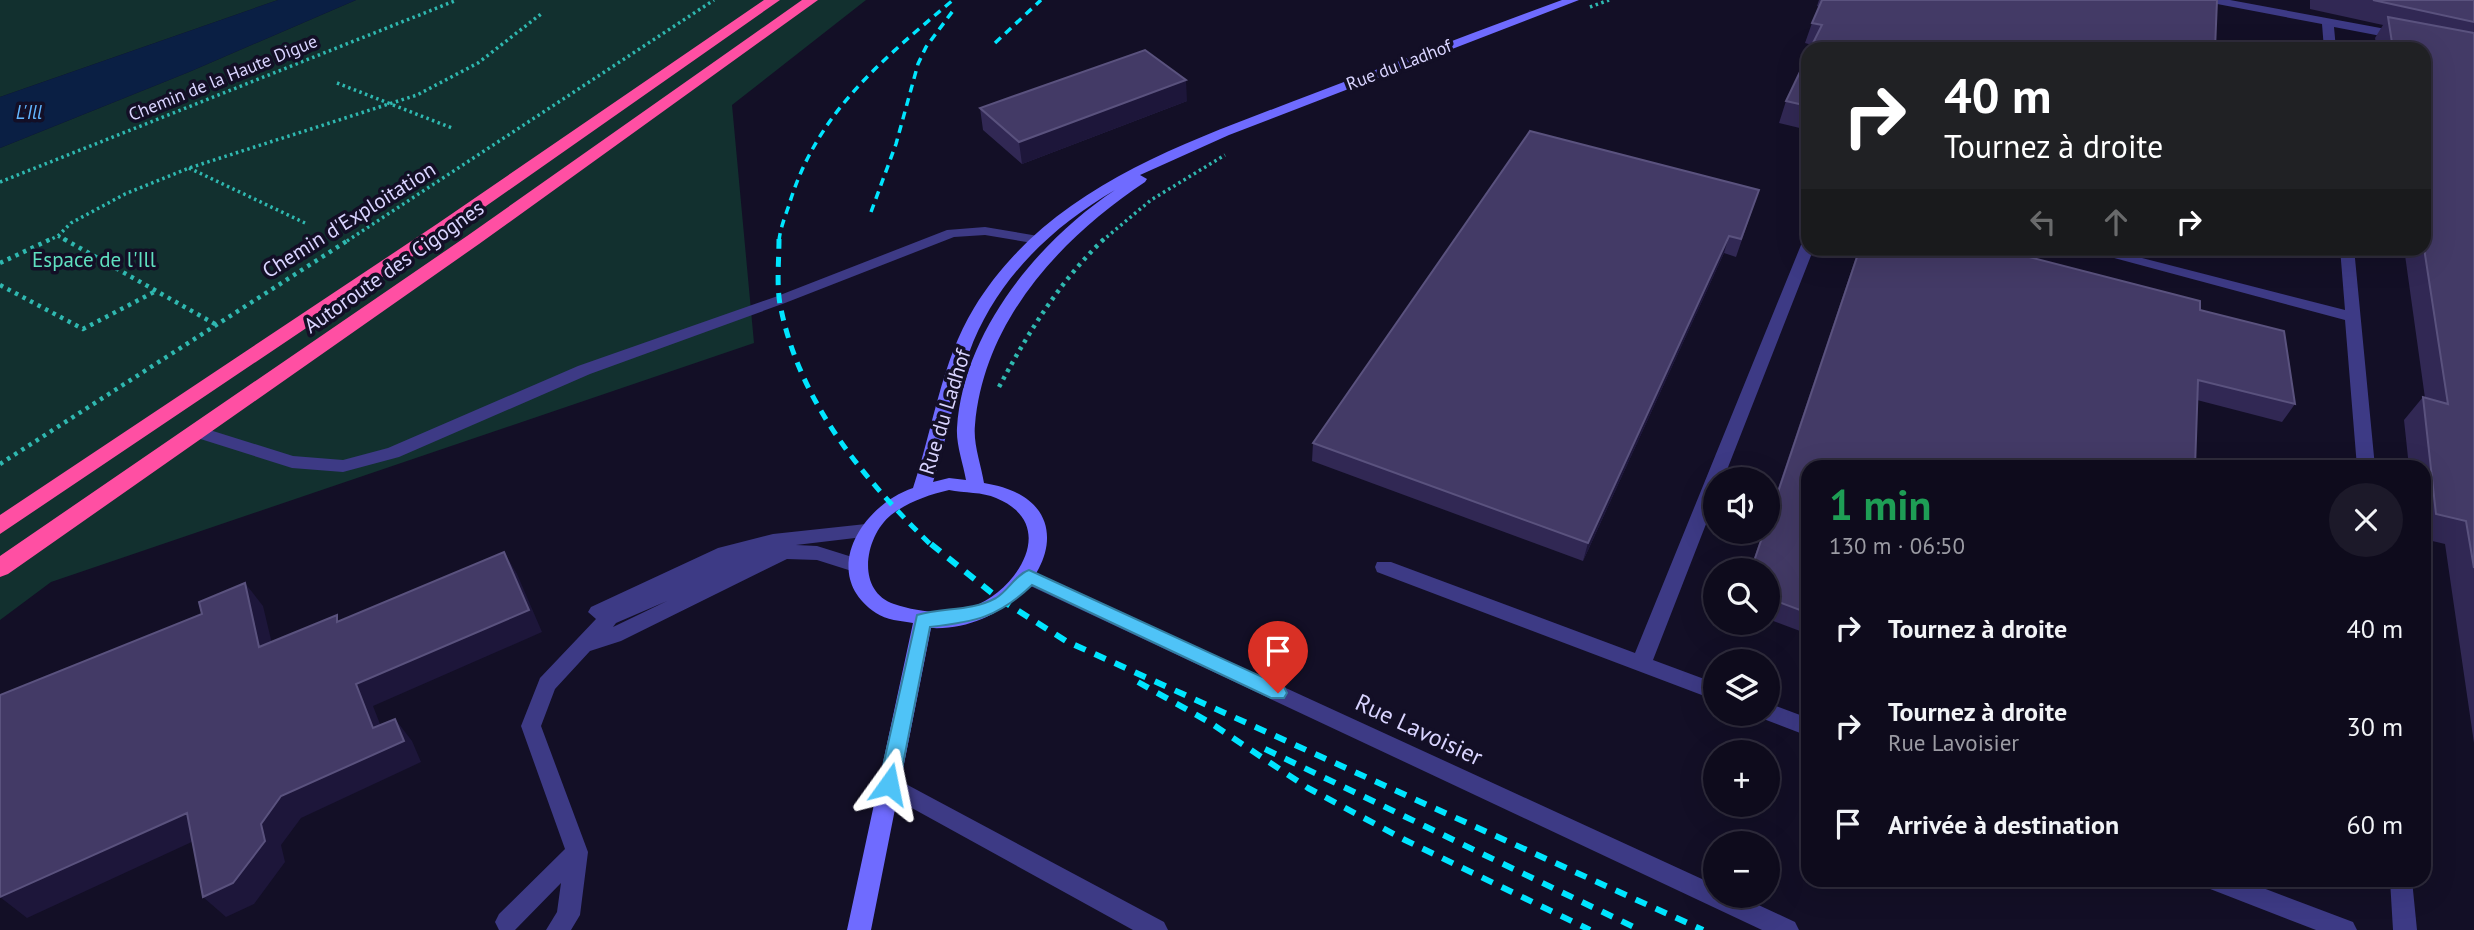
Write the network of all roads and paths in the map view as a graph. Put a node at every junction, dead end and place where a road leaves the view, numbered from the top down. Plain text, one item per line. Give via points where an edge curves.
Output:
1 (457, 0) edge
2 (714, 0) edge
3 (773, 0) edge
4 (811, 0) edge
5 (1573, 0) edge
6 (1609, 0) edge
7 (2212, 0) edge
8 (2240, 3) edge
9 (1585, 9) dead end
10 (541, 14) dead end
11 (2328, 22) junction
12 (2421, 40) edge
13 (2329, 42) edge
14 (337, 83) dead end
15 (392, 105) junction
16 (452, 128) dead end
17 (1226, 132) junction
18 (1228, 154) dead end
19 (189, 168) junction
20 (0, 182) edge
21 (305, 223) dead end
22 (58, 236) junction
23 (1038, 240) junction
24 (1804, 256) edge
25 (2115, 256) edge
26 (2348, 256) edge
27 (0, 263) edge
28 (0, 285) edge
29 (154, 292) junction
30 (2353, 317) junction
31 (215, 324) junction
32 (996, 393) dead end
33 (197, 432) junction
34 (2365, 460) edge
35 (0, 464) edge
36 (975, 484) junction
37 (921, 489) junction
38 (0, 526) edge
39 (866, 531) junction
40 (858, 566) junction
41 (1384, 567) dead end
42 (0, 568) edge
43 (1029, 577) junction
44 (923, 620) junction
45 (579, 647) junction
46 (1641, 664) junction
47 (1703, 687) edge
48 (1780, 716) edge
49 (1801, 724) edge
50 (889, 784) junction
51 (577, 852) junction
52 (2231, 887) edge
53 (2402, 887) edge
54 (507, 922) dead end
55 (558, 930) edge
56 (859, 930) edge
57 (1156, 930) edge
58 (1787, 930) edge
59 (2344, 930) edge
60 (2405, 930) edge

1 - 20 path, Chemin de la Haute Digue
2 - 31 path, Chemin d'Exploitation
3 - 38 highway, Autoroute des Cigognes
4 - 33 highway, Autoroute des Cigognes
5 - 17 main road, Rue du Ladhof
6 - 9 path
7 - 8 street
8 - 11 street
10 - 15 path via 454,78
11 - 12 street
11 - 13 street
14 - 15 path
15 - 16 path
15 - 19 path
17 - 23 main road, Rue du Ladhof via 1113,181
17 - 36 main road, Rue du Ladhof via 1126,187 1059,243 1020,289 984,353 969,400 965,428
18 - 32 path via 1166,189 1083,256 1038,314
19 - 21 path
19 - 22 path via 125,194 71,223
22 - 27 path
22 - 29 path
23 - 33 street via 985,231 951,233 584,370 393,453 344,466 292,462
23 - 37 main road, Rue du Ladhof via 1004,275 961,349
24 - 46 street
25 - 30 street
26 - 30 street
28 - 29 path via 83,329
29 - 31 path
30 - 34 street
31 - 35 path, Chemin d'Exploitation
33 - 42 highway, Autoroute des Cigognes
36 - 37 main road
36 - 43 main road via 1006,492 1030,510 1041,542
37 - 39 main road via 890,505
39 - 40 main road via 857,551
39 - 45 street via 773,541 718,555 598,611 585,626
40 - 44 main road via 860,584 885,609
40 - 45 street via 817,553 785,552 614,635
41 - 46 street
43 - 44 main road via 1004,602 970,616
43 - 58 street, Rue Lavoisier
44 - 50 main road
45 - 51 street via 547,684 531,726
46 - 47 street
48 - 49 street
50 - 56 main road
50 - 57 street
51 - 54 street
51 - 55 street via 568,915
52 - 59 street
53 - 60 street

